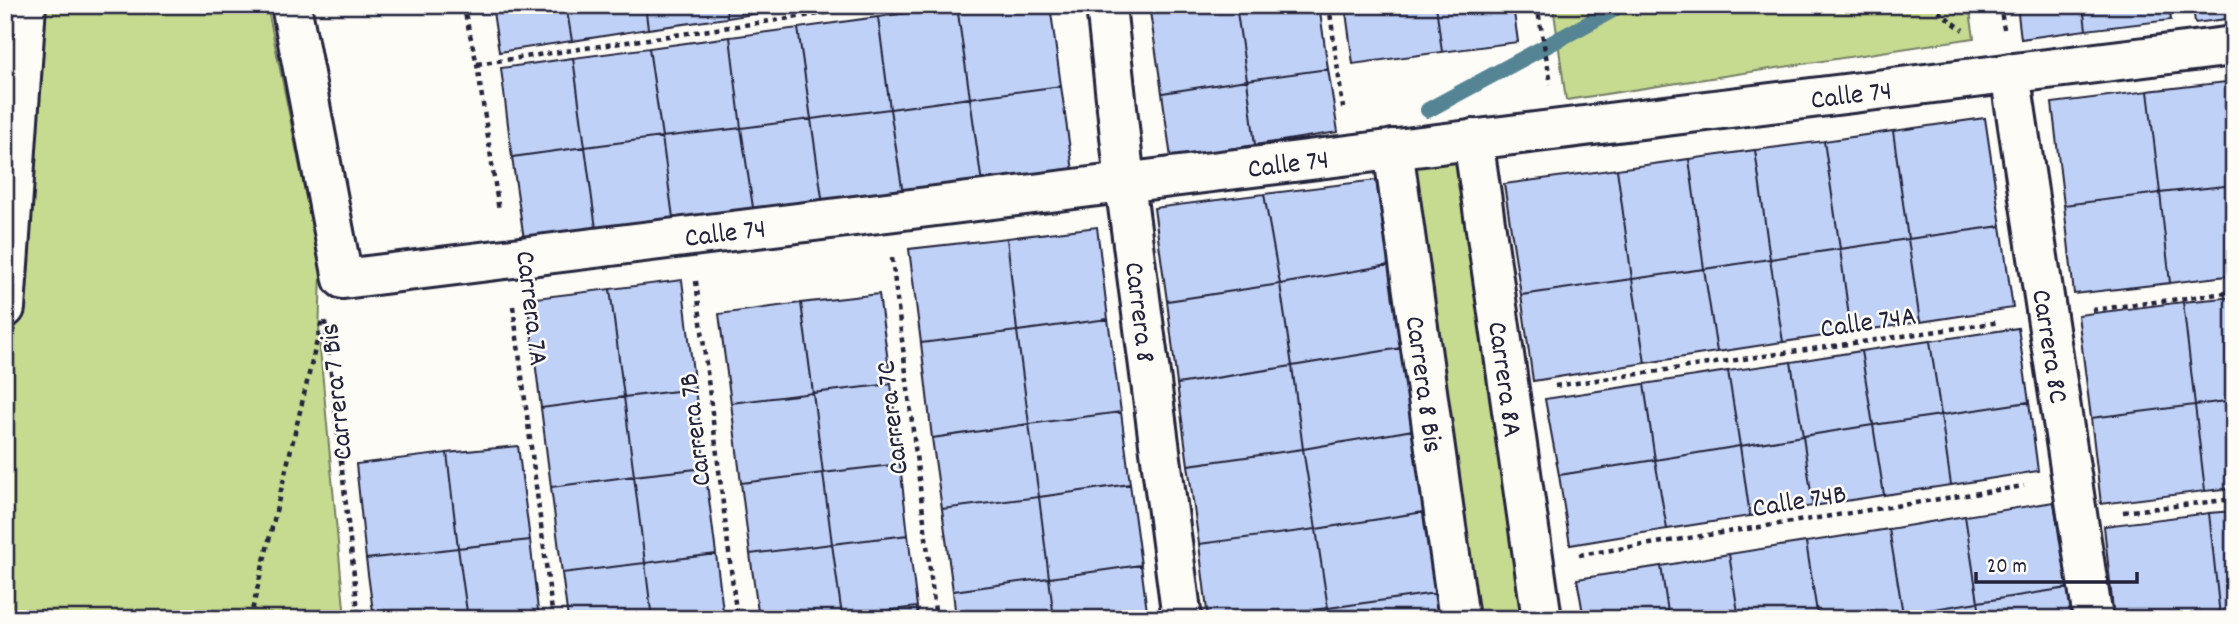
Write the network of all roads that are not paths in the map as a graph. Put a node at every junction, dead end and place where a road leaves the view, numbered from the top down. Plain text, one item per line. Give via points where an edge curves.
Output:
1 (26, 5) edge
2 (291, 5) edge
3 (1106, 5) edge
4 (2234, 46) edge
5 (2010, 73) junction
6 (1473, 139) junction
7 (1393, 149) junction
8 (1125, 183) junction
9 (5, 308) edge
10 (1182, 619) edge
11 (1459, 619) edge
12 (1542, 619) edge
13 (2093, 619) edge

1 - 9 street
2 - 8 street, Calle 74 via 343,279
3 - 8 street, Carrera 8
4 - 5 street, Calle 74
5 - 6 street, Calle 74
5 - 13 street, Carrera 8C
6 - 7 street, Calle 74
6 - 12 street, Carrera 8A
7 - 8 street, Calle 74
7 - 11 street, Carrera 8 Bis
8 - 10 street, Carrera 8

